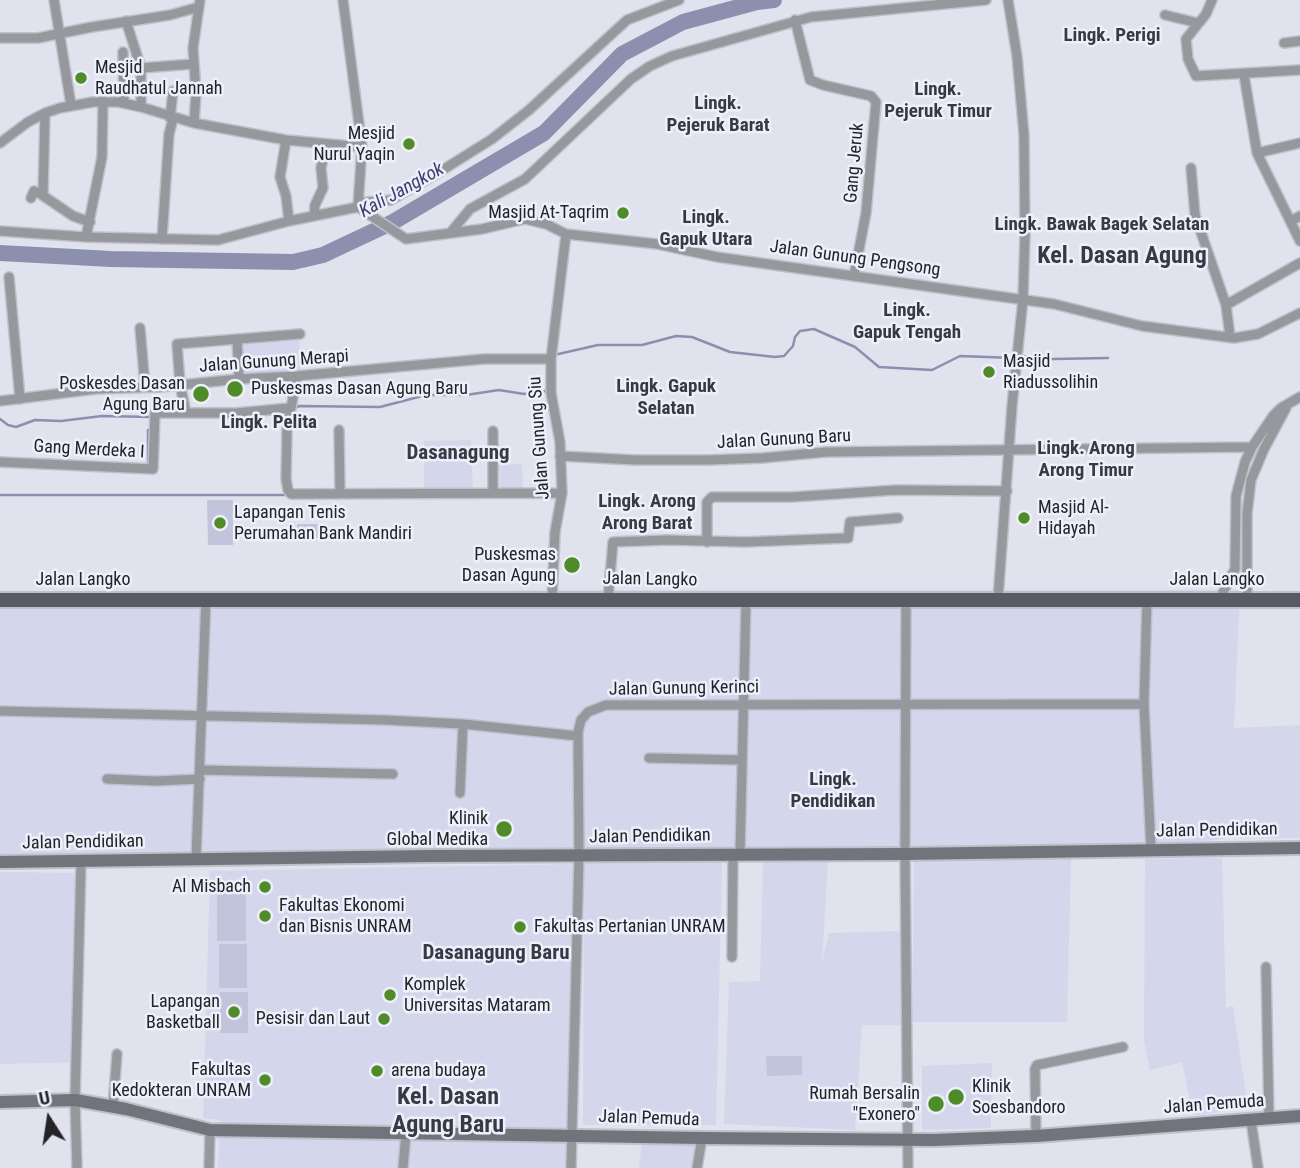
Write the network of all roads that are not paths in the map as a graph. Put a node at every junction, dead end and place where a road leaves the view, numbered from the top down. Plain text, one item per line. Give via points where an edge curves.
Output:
1 (54, 0) edge
2 (343, 0) edge
3 (679, 0) edge
4 (986, 0) edge
5 (1008, 0) edge
6 (1212, 0) edge
7 (200, 3) edge
8 (1165, 15) dead end
9 (795, 20) junction
10 (125, 22) junction
11 (1198, 23) junction
12 (60, 33) junction
13 (0, 38) edge
14 (1300, 41) edge
15 (1284, 43) dead end
16 (123, 52) dead end
17 (193, 64) junction
18 (141, 68) junction
19 (1300, 70) edge
20 (1244, 75) junction
21 (173, 91) dead end
22 (103, 102) junction
23 (124, 103) junction
24 (71, 106) junction
25 (141, 107) junction
26 (45, 113) junction
27 (172, 118) junction
28 (194, 124) junction
29 (286, 139) junction
30 (0, 143) edge
31 (1300, 143) edge
32 (326, 145) junction
33 (362, 147) junction
34 (1257, 153) junction
35 (1191, 169) dead end
36 (43, 195) junction
37 (31, 198) dead end
38 (360, 207) junction
39 (314, 216) junction
40 (1300, 216) edge
41 (289, 221) junction
42 (1291, 221) junction
43 (90, 222) junction
44 (0, 231) edge
45 (451, 232) junction
46 (566, 234) junction
47 (86, 237) junction
48 (162, 239) junction
49 (1300, 241) edge
50 (1300, 263) edge
51 (854, 276) junction
52 (9, 277) dead end
53 (1023, 299) junction
54 (1226, 305) junction
55 (1300, 313) edge
56 (139, 328) dead end
57 (300, 334) dead end
58 (1230, 336) junction
59 (237, 339) junction
60 (550, 358) junction
61 (297, 376) junction
62 (239, 379) junction
63 (180, 384) junction
64 (145, 386) junction
65 (1300, 397) edge
66 (20, 399) junction
67 (0, 401) edge
68 (1288, 403) junction
69 (290, 410) junction
70 (186, 412) junction
71 (339, 429) dead end
72 (493, 431) dead end
73 (1252, 447) junction
74 (1009, 450) junction
75 (560, 456) junction
76 (0, 462) edge
77 (1007, 491) junction
78 (493, 493) junction
79 (562, 493) junction
80 (340, 494) junction
81 (898, 519) dead end
82 (707, 542) junction
83 (206, 598) junction
84 (906, 598) junction
85 (552, 599) junction
86 (608, 599) junction
87 (998, 599) junction
88 (1147, 599) junction
89 (0, 600) edge
90 (746, 600) junction
91 (1219, 600) junction
92 (1247, 600) junction
93 (1300, 600) edge
94 (743, 704) junction
95 (905, 704) junction
96 (1144, 704) junction
97 (0, 711) edge
98 (201, 715) junction
99 (463, 724) junction
100 (578, 736) junction
101 (649, 758) dead end
102 (742, 760) junction
103 (393, 774) dead end
104 (200, 775) junction
105 (107, 779) dead end
106 (460, 793) dead end
107 (1300, 848) edge
108 (1151, 849) junction
109 (736, 854) junction
110 (905, 854) junction
111 (579, 855) junction
112 (196, 859) junction
113 (0, 862) edge
114 (81, 862) junction
115 (732, 957) dead end
116 (1266, 967) dead end
117 (1123, 1047) dead end
118 (117, 1054) dead end
119 (75, 1100) junction
120 (0, 1102) edge
121 (113, 1107) junction
122 (1300, 1116) edge
123 (1269, 1119) junction
124 (1251, 1121) junction
125 (210, 1130) junction
126 (406, 1133) junction
127 (573, 1134) junction
128 (1035, 1136) junction
129 (702, 1138) junction
130 (908, 1139) junction
131 (77, 1168) edge
132 (209, 1168) edge
133 (403, 1168) edge
134 (571, 1168) edge
135 (697, 1168) edge
136 (908, 1168) edge
137 (1258, 1168) edge

1 - 12 street
2 - 33 street
3 - 38 street via 627,20 492,139 401,196
4 - 9 street
5 - 53 street via 1024,135
6 - 11 street
7 - 10 street via 170,15
7 - 17 street
8 - 11 street
9 - 45 street via 650,66 525,180 470,209
9 - 51 street, Gang Jeruk via 810,80 871,96 876,102 866,213
10 - 12 street
10 - 18 street
11 - 20 street via 1185,45 1196,76
12 - 13 street
12 - 24 street
14 - 15 street
16 - 23 street
17 - 18 street
17 - 28 street
18 - 25 street
19 - 20 street
20 - 34 street
21 - 27 street
22 - 23 street
22 - 24 street
22 - 43 street via 102,157
23 - 25 street
24 - 26 street
25 - 27 street
26 - 30 street
26 - 36 street
27 - 28 street
27 - 48 street
28 - 29 street
29 - 32 street
29 - 41 street via 280,177
31 - 34 street
32 - 33 street
32 - 39 street via 323,188
33 - 38 street
34 - 42 street
35 - 54 street via 1195,215
36 - 37 street via 34,191
36 - 43 street
38 - 39 street
38 - 45 street, Jalan Gunung Pengsong via 406,239
39 - 41 street
40 - 42 street
41 - 48 street via 230,238
42 - 49 street
43 - 47 street
44 - 47 street
45 - 46 street, Jalan Gunung Pengsong via 525,219
46 - 51 street, Jalan Gunung Pengsong
46 - 60 street, Jalan Gunung Siu
47 - 48 street
50 - 54 street
51 - 53 street, Jalan Gunung Pengsong
52 - 66 street
53 - 58 street, Jalan Gunung Pengsong via 1153,328
53 - 74 street
54 - 58 street
55 - 58 street, Jalan Gunung Pengsong via 1249,337
56 - 64 street
57 - 59 street
59 - 62 street
59 - 63 street via 177,344
60 - 61 street, Jalan Gunung Merapi via 484,359
60 - 75 street, Jalan Gunung Siu
61 - 62 street, Jalan Gunung Merapi
61 - 69 street
62 - 63 street, Jalan Gunung Merapi
63 - 64 street, Jalan Gunung Merapi
63 - 70 street
64 - 66 street, Jalan Gunung Merapi
65 - 68 street
66 - 67 street, Jalan Gunung Merapi
68 - 73 street
68 - 92 street via 1251,480
69 - 70 street, Gang Merdeka I
69 - 80 street via 288,492
70 - 76 street, Gang Merdeka I via 155,417 153,469
71 - 80 street
72 - 78 street
73 - 74 street, Jalan Gunung Baru
73 - 91 street via 1236,495 1235,569
74 - 75 street, Jalan Gunung Baru via 827,452 695,460
74 - 77 street
75 - 79 street, Jalan Gunung Siu
77 - 82 street via 896,490 708,499
77 - 87 street
78 - 79 street
78 - 80 street
79 - 85 street, Jalan Gunung Siu
81 - 82 street via 850,522 848,538
82 - 86 street via 613,542
83 - 85 main road, Jalan Langko
83 - 89 main road, Jalan Langko
83 - 98 street
84 - 87 main road, Jalan Langko
84 - 90 main road, Jalan Langko
84 - 95 street
85 - 86 main road, Jalan Langko
86 - 90 main road, Jalan Langko
87 - 88 main road, Jalan Langko
88 - 91 main road, Jalan Langko
88 - 96 street
90 - 94 street
91 - 92 main road, Jalan Langko
92 - 93 main road, Jalan Langko
94 - 95 street, Jalan Gunung Kerinci
94 - 100 street, Jalan Gunung Kerinci via 602,706 584,715
94 - 102 street
95 - 96 street, Jalan Gunung Kerinci
95 - 110 street
96 - 108 street
97 - 98 street
98 - 99 street
98 - 104 street
99 - 100 street
99 - 106 street
100 - 111 street
101 - 102 street
102 - 109 street
103 - 104 street
104 - 105 street via 156,781
104 - 112 street
107 - 108 street, Jalan Pendidikan
108 - 110 street, Jalan Pendidikan
109 - 110 street, Jalan Pendidikan
109 - 111 street, Jalan Pendidikan
109 - 115 street
110 - 130 street
111 - 112 street, Jalan Pendidikan
111 - 127 street
112 - 114 street, Jalan Pendidikan
113 - 114 street, Jalan Pendidikan
114 - 119 street
116 - 123 street
117 - 128 street via 1037,1065
118 - 121 street
119 - 120 street, Jalan Pemuda
119 - 121 street, Jalan Pemuda
119 - 131 street
121 - 125 street, Jalan Pemuda
122 - 123 street, Jalan Pemuda
123 - 124 street, Jalan Pemuda
124 - 128 street, Jalan Pemuda
124 - 137 street
125 - 126 street, Jalan Pemuda
125 - 132 street
126 - 127 street, Jalan Pemuda
126 - 133 street
127 - 129 street, Jalan Pemuda
127 - 134 street
128 - 130 street, Jalan Pemuda
129 - 130 street, Jalan Pemuda
129 - 135 street
130 - 136 street

